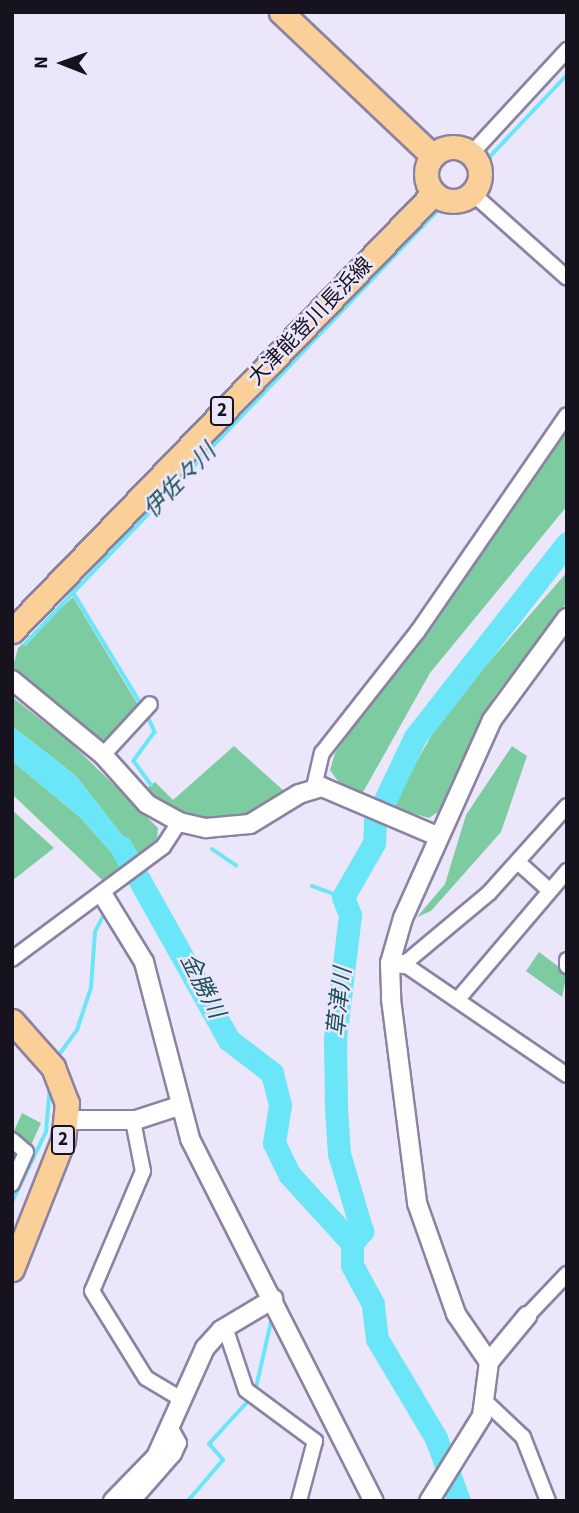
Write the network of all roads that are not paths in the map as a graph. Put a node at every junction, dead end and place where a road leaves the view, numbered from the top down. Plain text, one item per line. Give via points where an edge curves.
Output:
1 (281, 12) edge
2 (567, 50) edge
3 (471, 154) junction
4 (433, 156) junction
5 (434, 193) junction
6 (472, 193) junction
7 (564, 270) edge
8 (567, 415) edge
9 (567, 618) edge
10 (12, 631) edge
11 (12, 680) edge
12 (150, 704) dead end
13 (103, 755) junction
14 (314, 788) junction
15 (567, 806) edge
16 (179, 822) junction
17 (439, 837) junction
18 (519, 863) junction
19 (567, 871) edge
20 (549, 890) junction
21 (105, 892) junction
22 (12, 959) edge
23 (397, 963) junction
24 (459, 998) junction
25 (12, 1021) edge
26 (567, 1075) edge
27 (179, 1106) junction
28 (67, 1120) junction
29 (134, 1121) junction
30 (12, 1140) edge
31 (12, 1184) edge
32 (12, 1269) edge
33 (567, 1274) edge
34 (274, 1299) junction
35 (527, 1316) joint
36 (225, 1327) junction
37 (489, 1362) junction
38 (181, 1399) junction
39 (484, 1409) junction
40 (170, 1427) junction
41 (113, 1501) edge
42 (133, 1501) edge
43 (299, 1501) edge
44 (374, 1501) edge
45 (429, 1501) edge
46 (548, 1501) edge

1 - 4 main road
2 - 3 street
3 - 4 main road via 447,147
3 - 6 main road via 479,169
4 - 5 main road via 426,171
5 - 6 main road via 457,201
5 - 10 main road, 大津能登川長浜線 / 2
6 - 7 street
8 - 14 street via 418,631 322,753
9 - 17 street via 505,698
11 - 13 street
12 - 13 street
13 - 16 street via 147,804
14 - 16 street via 250,824 206,828
14 - 17 street via 337,792
15 - 18 street
16 - 21 street via 163,847
17 - 23 street
18 - 20 street
18 - 23 street
19 - 20 street
20 - 24 street
21 - 22 street
21 - 27 street via 144,962
23 - 24 street
23 - 37 street via 417,1203 447,1295 468,1339
24 - 26 street
25 - 28 main road, 2 via 61,1079
27 - 29 street
27 - 34 street
28 - 29 street
28 - 32 main road, 2
29 - 38 street via 143,1171 92,1291 146,1378
30 - 31 street via 26,1152
33 - 35 street
34 - 36 street
34 - 44 street
35 - 37 street
36 - 38 street via 197,1360
36 - 43 street via 246,1390 315,1441
37 - 39 street
38 - 40 street
39 - 45 street
39 - 46 street via 523,1437
40 - 41 street via 156,1457
40 - 42 street via 179,1443 174,1454

